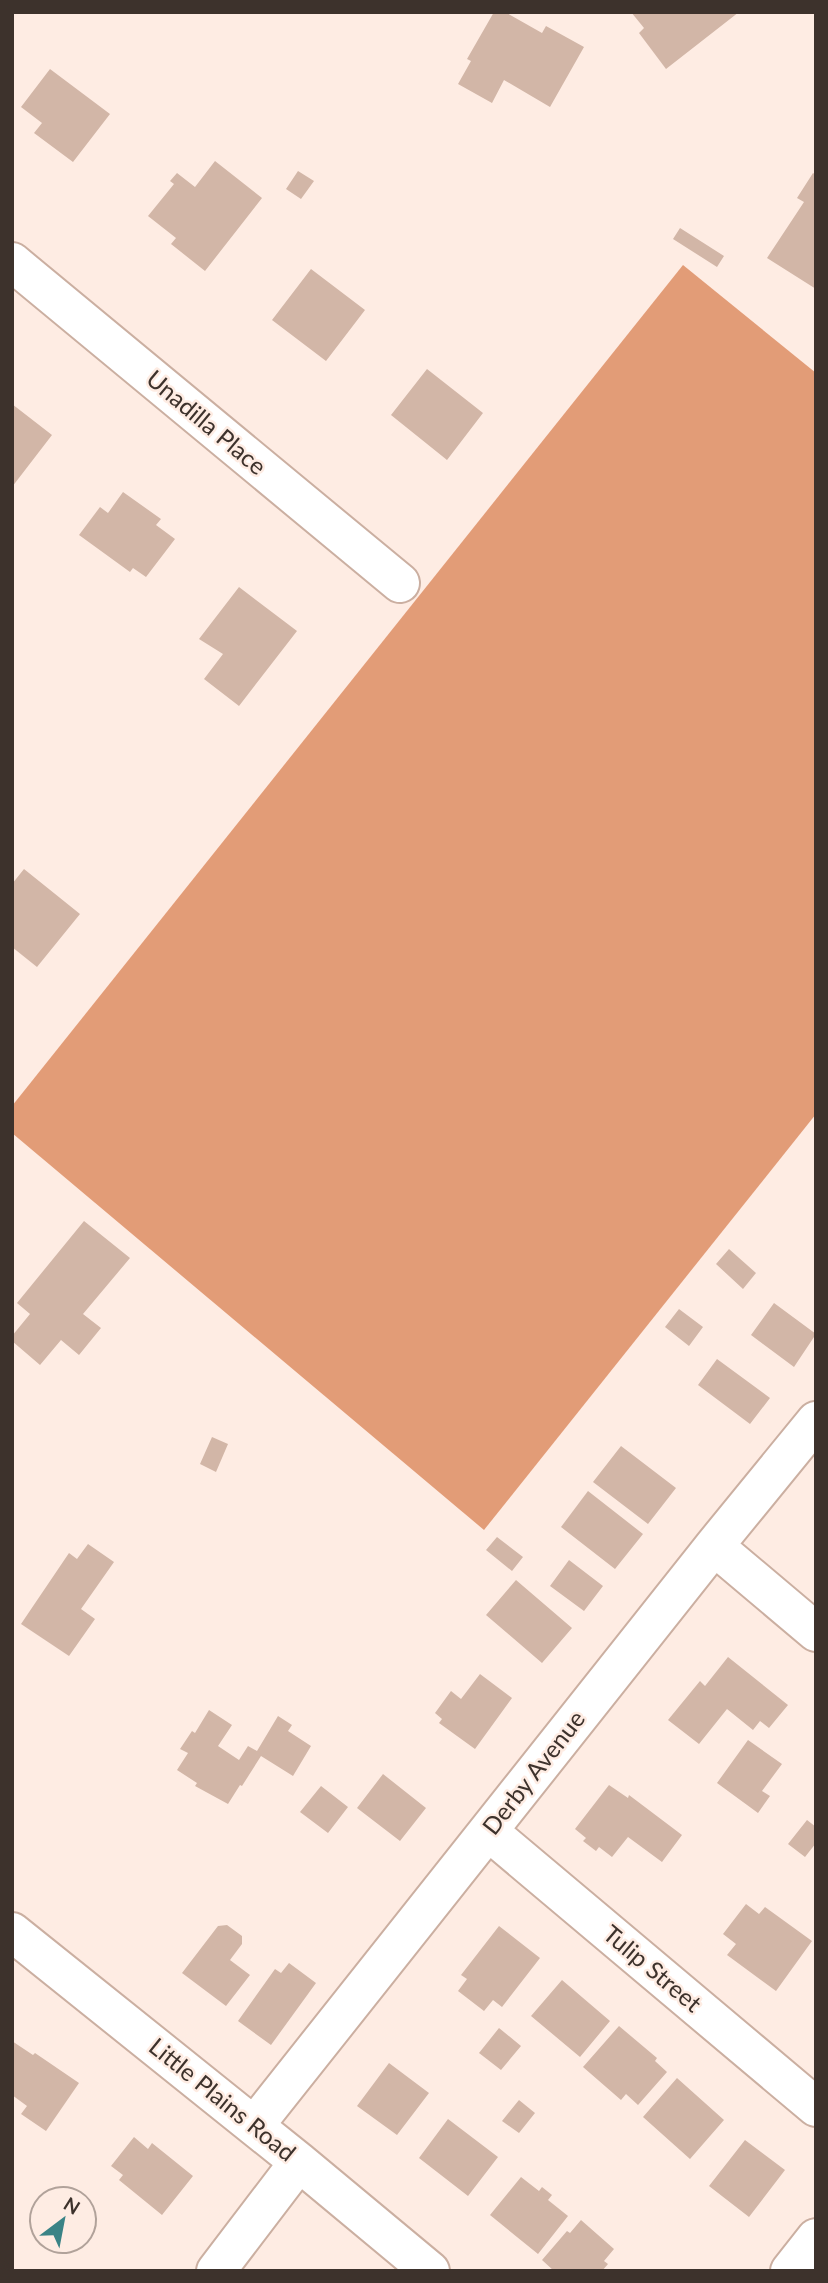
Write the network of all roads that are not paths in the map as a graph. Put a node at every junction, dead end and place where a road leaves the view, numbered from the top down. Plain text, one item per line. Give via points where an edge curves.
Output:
1 (12, 262) edge
2 (400, 583) dead end
3 (816, 1421) edge
4 (714, 1546) junction
5 (816, 1632) edge
6 (488, 1830) junction
7 (12, 1932) edge
8 (816, 2107) edge
9 (254, 2126) junction
10 (299, 2162) junction
11 (816, 2238) edge
12 (216, 2271) edge
13 (430, 2271) edge
14 (790, 2271) edge

1 - 2 street, Unadilla Place
3 - 4 street, Derby Avenue
4 - 5 street
4 - 6 street, Derby Avenue
6 - 8 street, Tulip Street
6 - 9 street, Derby Avenue
7 - 9 street, Little Plains Road
9 - 10 street, Little Plains Road
10 - 12 street
10 - 13 street, Little Plains Road
11 - 14 street

